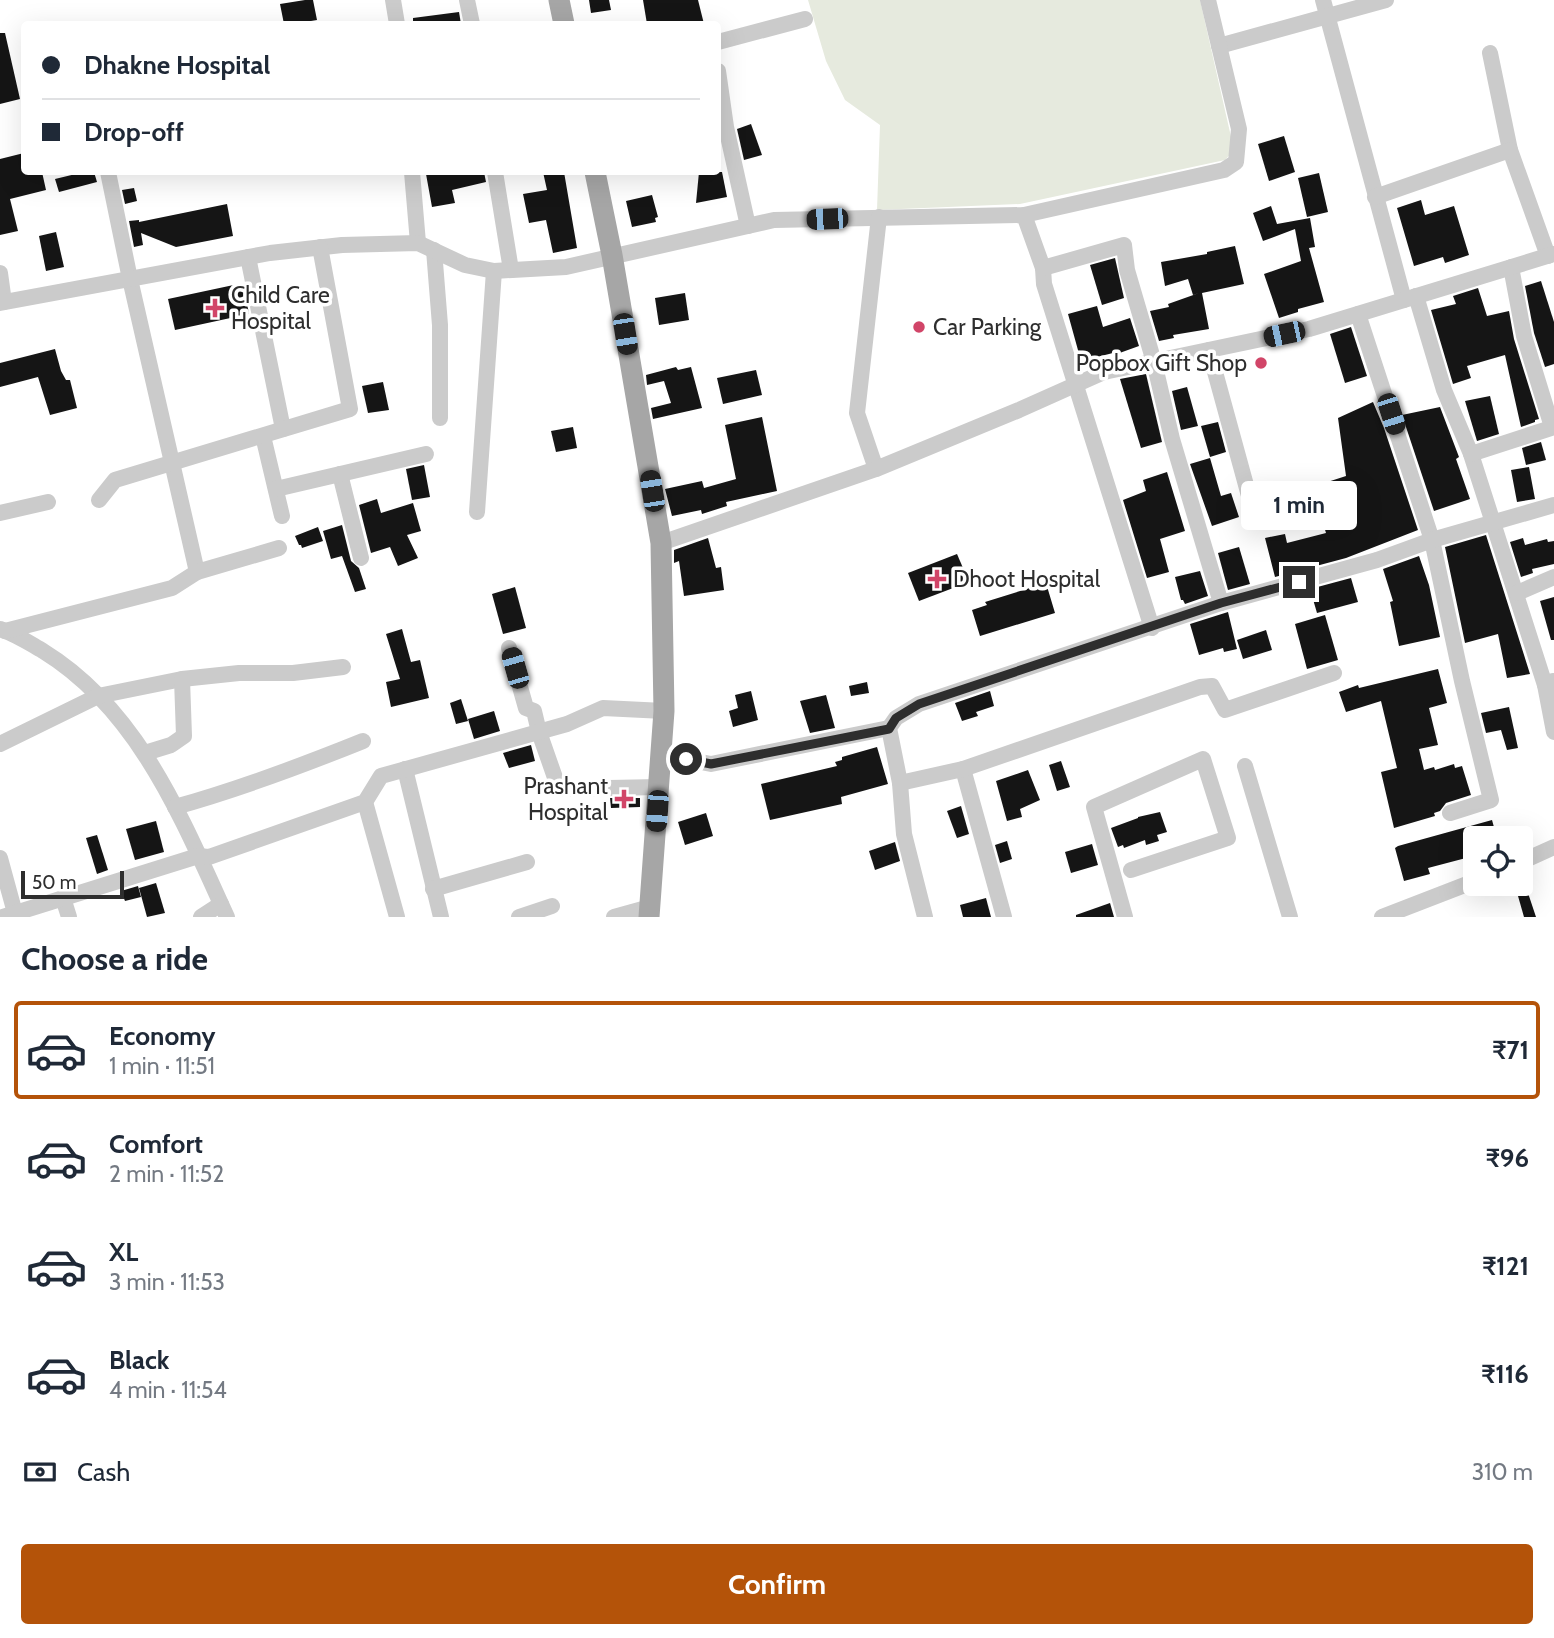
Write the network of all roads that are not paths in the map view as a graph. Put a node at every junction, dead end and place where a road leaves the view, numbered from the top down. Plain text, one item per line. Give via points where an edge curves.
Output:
1 (393, 0) edge
2 (467, 0) edge
3 (559, 0) edge
4 (1208, 0) edge
5 (1323, 0) edge
6 (1386, 0) edge
7 (1327, 17) junction
8 (806, 19) dead end
9 (396, 21) edge
10 (471, 21) edge
11 (563, 21) edge
12 (721, 41) edge
13 (1219, 46) junction
14 (1490, 52) dead end
15 (721, 92) edge
16 (1510, 150) junction
17 (109, 175) edge
18 (412, 175) edge
19 (495, 175) edge
20 (596, 175) edge
21 (1375, 197) junction
22 (1024, 215) junction
23 (879, 217) junction
24 (748, 226) junction
25 (418, 243) junction
26 (320, 247) junction
27 (434, 250) junction
28 (612, 255) junction
29 (1551, 255) edge
30 (248, 257) junction
31 (1511, 267) junction
32 (1043, 268) junction
33 (511, 270) junction
34 (494, 271) junction
35 (0, 273) edge
36 (130, 279) junction
37 (1410, 298) junction
38 (2, 303) edge
39 (1358, 314) junction
40 (1209, 350) junction
41 (1154, 362) junction
42 (1077, 385) junction
43 (440, 418) dead end
44 (1553, 427) edge
45 (283, 429) junction
46 (263, 436) junction
47 (426, 454) dead end
48 (1471, 454) junction
49 (173, 463) junction
50 (876, 469) junction
51 (340, 474) junction
52 (276, 489) junction
53 (1250, 496) dead end
54 (99, 500) dead end
55 (48, 502) dead end
56 (1554, 505) edge
57 (477, 512) dead end
58 (0, 513) edge
59 (282, 516) dead end
60 (1492, 522) junction
61 (1432, 540) junction
62 (661, 543) junction
63 (279, 548) dead end
64 (361, 558) dead end
65 (197, 572) junction
66 (1554, 578) edge
67 (1517, 593) junction
68 (1221, 603) junction
69 (1152, 628) junction
70 (3, 630) edge
71 (509, 648) dead end
72 (343, 667) dead end
73 (1334, 673) dead end
74 (183, 679) junction
75 (1549, 683) edge
76 (99, 696) junction
77 (664, 711) junction
78 (889, 729) junction
79 (1554, 732) edge
80 (539, 733) junction
81 (363, 741) dead end
82 (0, 744) edge
83 (145, 753) junction
84 (661, 754) junction
85 (1245, 766) dead end
86 (405, 769) junction
87 (963, 769) junction
88 (900, 783) junction
89 (659, 787) junction
90 (365, 802) junction
91 (175, 807) junction
92 (1450, 813) dead end
93 (1554, 847) edge
94 (198, 856) junction
95 (1533, 857) edge
96 (0, 858) edge
97 (527, 862) dead end
98 (1130, 870) dead end
99 (1463, 886) edge
100 (433, 889) junction
101 (63, 898) junction
102 (552, 906) dead end
103 (224, 910) edge
104 (650, 912) edge
105 (7, 916) edge
106 (69, 917) edge
107 (201, 917) edge
108 (397, 917) edge
109 (441, 917) edge
110 (519, 917) edge
111 (614, 917) edge
112 (925, 917) edge
113 (1004, 917) edge
114 (1125, 917) edge
115 (1290, 917) edge
116 (1382, 917) edge

1 - 9 street
2 - 10 street
3 - 11 main road
4 - 13 street
5 - 7 street
6 - 7 street
7 - 13 street
7 - 21 street
8 - 12 street
13 - 22 street via 1239,129 1236,162 1224,170
14 - 16 street
15 - 24 street
16 - 21 street
16 - 29 street
17 - 36 street
18 - 25 street
19 - 33 street
20 - 28 main road
21 - 37 street
22 - 23 street
22 - 32 street
23 - 24 street via 774,220
23 - 50 street via 857,412
24 - 28 street
25 - 26 street
25 - 27 street
26 - 30 street
26 - 45 street via 350,409
27 - 34 street via 465,265
27 - 43 street
28 - 33 street via 566,267
28 - 62 main road
29 - 31 street
30 - 36 street
30 - 45 street
31 - 37 street
31 - 44 street via 1524,336
32 - 41 street via 1124,244
32 - 42 street via 1044,284
33 - 34 street
34 - 57 street
35 - 38 street
36 - 38 street
36 - 49 street
37 - 39 street
37 - 48 street
39 - 40 street
39 - 61 street
40 - 41 street
40 - 53 street
41 - 42 street via 1104,372
41 - 68 street
42 - 50 street
42 - 69 street
44 - 48 street
45 - 46 street
46 - 49 street
46 - 52 street
47 - 51 street
48 - 60 street
49 - 54 street via 115,480
49 - 65 street
50 - 62 street
51 - 52 street
51 - 64 street
52 - 59 street
55 - 58 street
56 - 60 street
60 - 61 street
60 - 67 street
61 - 68 street
61 - 92 street via 1491,800
62 - 77 main road
63 - 65 street
65 - 70 street via 172,588
66 - 67 street
67 - 75 street
68 - 69 street
69 - 78 street via 919,704 896,718
70 - 76 street via 63,663
71 - 80 street via 526,708 534,711
72 - 74 street
73 - 87 street via 1226,710 1212,686 1200,687
74 - 76 street
74 - 83 street via 184,736
75 - 79 street
76 - 82 street
76 - 83 street
77 - 80 street via 603,708
77 - 84 main road
78 - 84 street via 711,764
78 - 88 street
80 - 86 street
80 - 89 street via 559,789
81 - 91 street via 281,774
83 - 91 street
84 - 89 main road
85 - 115 street
86 - 90 street via 381,776
86 - 100 street
87 - 88 street
87 - 113 street
88 - 112 street via 904,834
89 - 104 main road
90 - 94 street via 209,857
90 - 108 street
91 - 94 street
93 - 95 street
94 - 101 street
94 - 103 street
96 - 105 street
97 - 100 street
98 - 114 street via 1228,838 1203,759 1094,807
99 - 116 street
100 - 109 street
101 - 105 street
101 - 106 street
102 - 110 street
103 - 107 street
104 - 111 street

